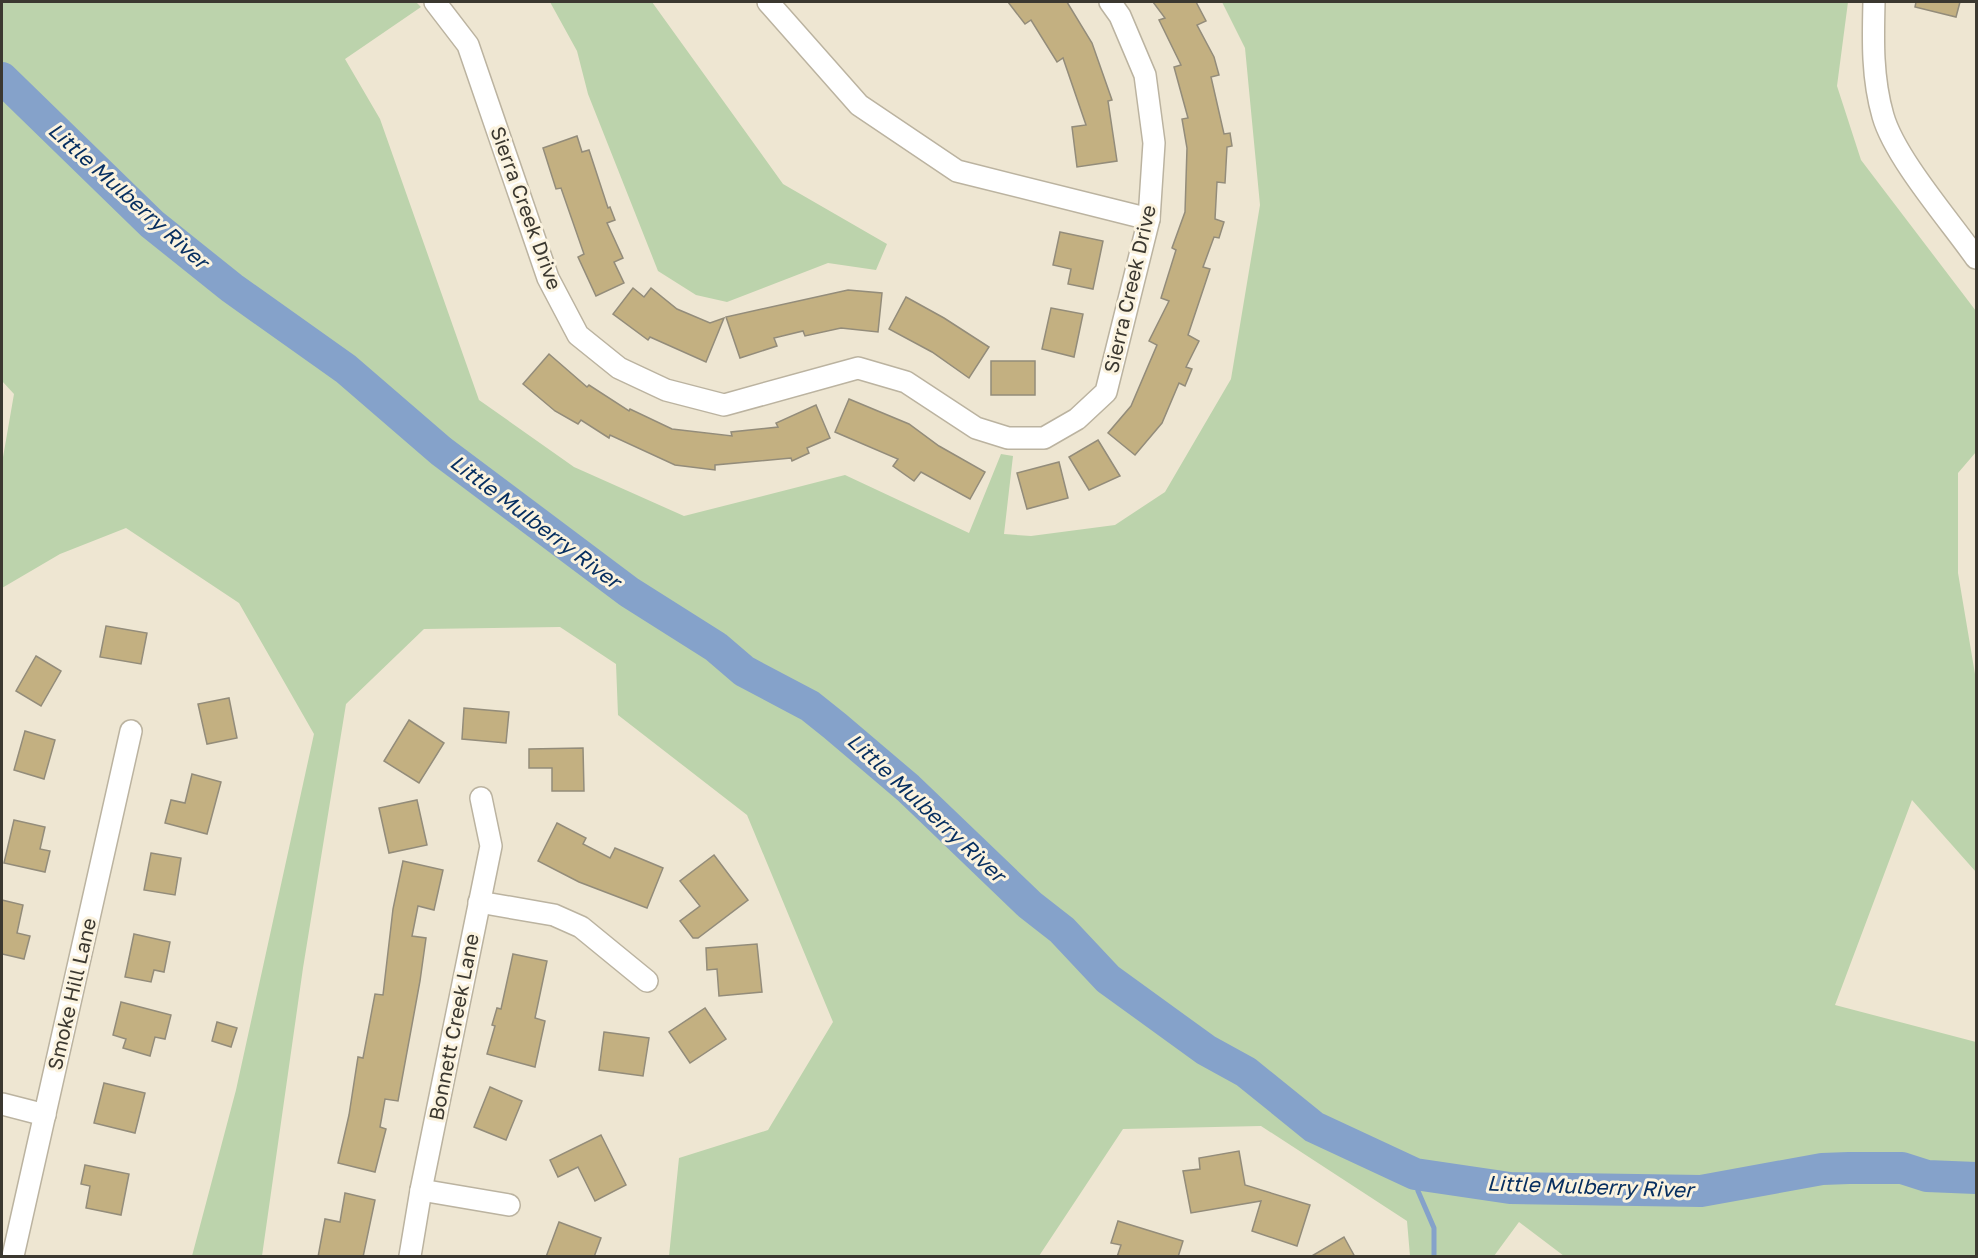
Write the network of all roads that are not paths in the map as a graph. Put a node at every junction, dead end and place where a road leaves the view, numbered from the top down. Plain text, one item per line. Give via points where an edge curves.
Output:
1 (435, 2) edge
2 (768, 2) edge
3 (1110, 2) edge
4 (1874, 2) edge
5 (1149, 219) junction
6 (1977, 258) edge
7 (131, 731) dead end
8 (481, 798) dead end
9 (479, 902) junction
10 (647, 981) dead end
11 (2, 1104) edge
12 (45, 1115) junction
13 (421, 1190) junction
14 (509, 1205) dead end
15 (13, 1257) edge
16 (410, 1257) edge

1 - 5 street, Sierra Creek Drive via 468,45 548,278 578,335 619,368 666,390 724,405 858,368 906,382 976,428 1008,438 1044,438 1077,419 1106,392
2 - 5 street via 859,105 957,171
3 - 5 street, Sierra Creek Drive via 1145,75 1154,142
4 - 6 street via 1873,58 1883,117 1903,157
7 - 12 street, Smoke Hill Lane
8 - 9 street, Bonnett Creek Lane via 491,846
9 - 10 street via 554,915 581,927
9 - 13 street, Bonnett Creek Lane
11 - 12 street
12 - 15 street, Smoke Hill Lane
13 - 14 street
13 - 16 street, Bonnett Creek Lane

